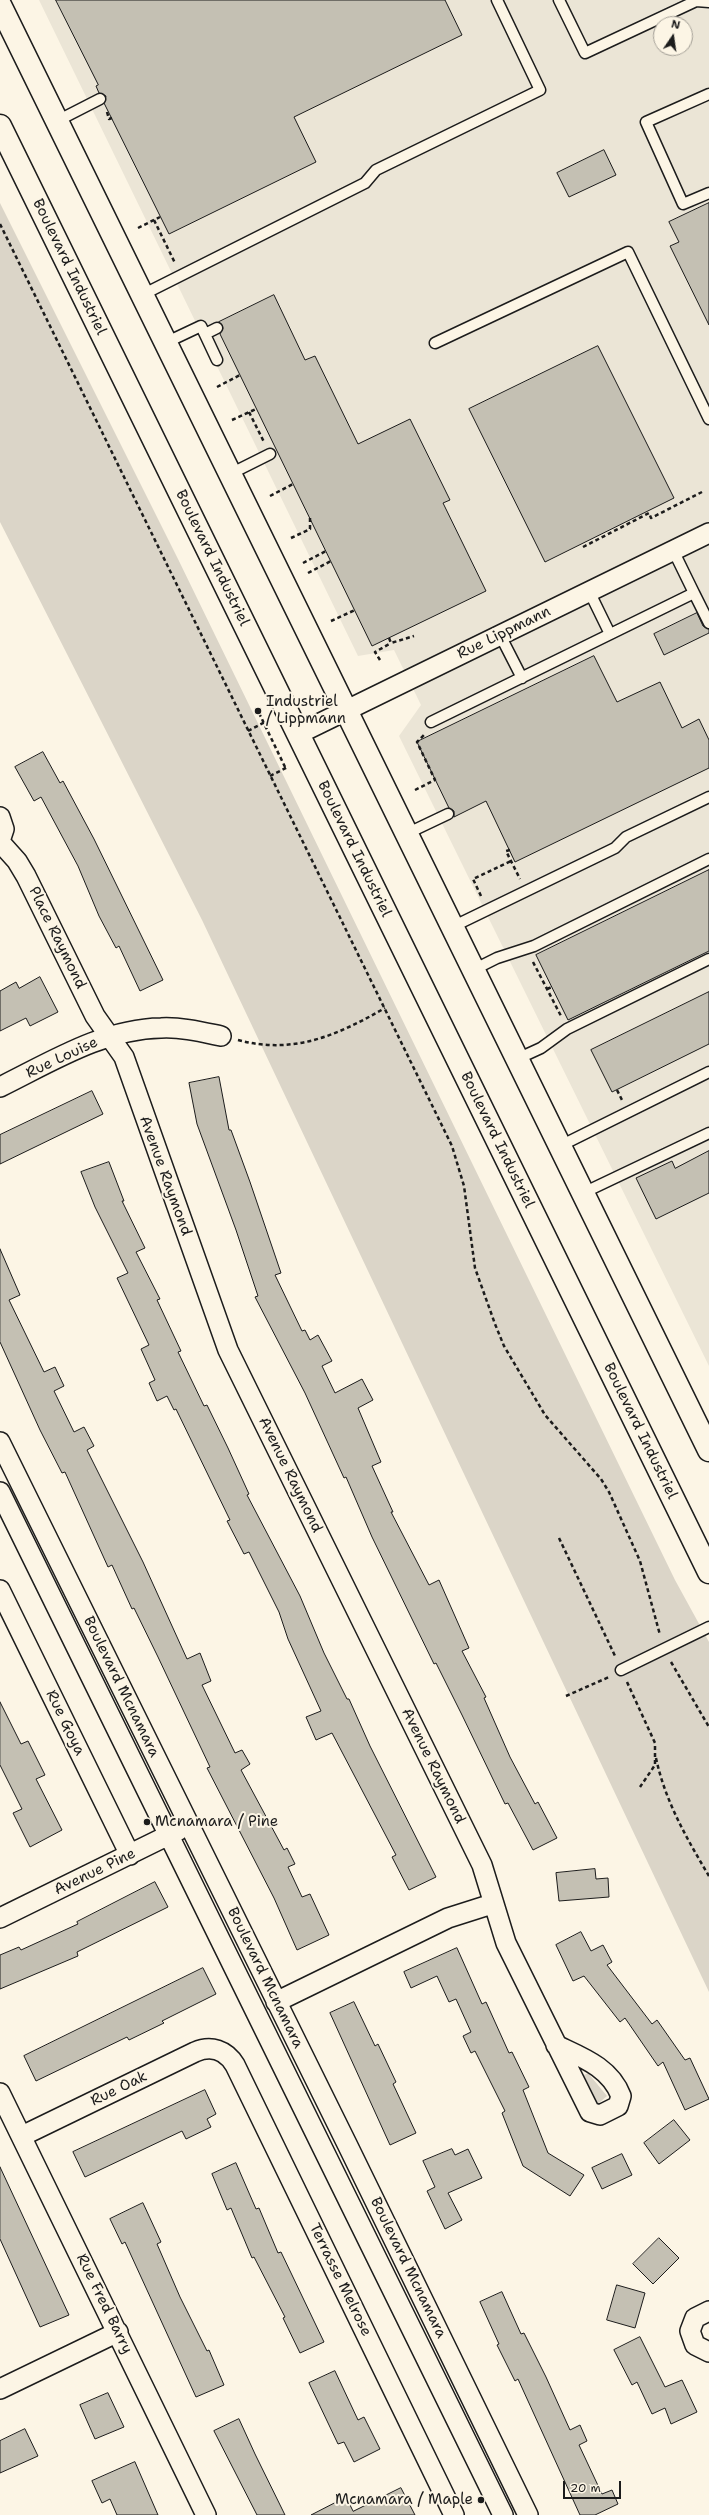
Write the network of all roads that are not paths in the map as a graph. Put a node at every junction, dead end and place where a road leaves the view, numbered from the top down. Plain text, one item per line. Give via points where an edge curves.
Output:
1 (497, 0) edge
2 (559, 0) edge
3 (709, 2) edge
4 (0, 5) edge
5 (709, 94) edge
6 (100, 99) dead end
7 (57, 121) junction
8 (0, 126) edge
9 (709, 193) edge
10 (142, 295) junction
11 (217, 328) dead end
12 (205, 334) junction
13 (165, 343) junction
14 (435, 343) dead end
15 (217, 360) dead end
16 (709, 419) edge
17 (270, 454) dead end
18 (230, 474) junction
19 (709, 533) edge
20 (672, 550) junction
21 (589, 591) junction
22 (694, 593) junction
23 (709, 623) edge
24 (610, 634) junction
25 (500, 635) junction
26 (522, 678) junction
27 (346, 712) junction
28 (431, 722) dead end
29 (298, 734) junction
30 (709, 797) edge
31 (448, 814) dead end
32 (0, 816) edge
33 (406, 834) junction
34 (0, 842) edge
35 (709, 859) edge
36 (452, 927) junction
37 (709, 959) edge
38 (473, 970) junction
39 (222, 1036) dead end
40 (109, 1037) junction
41 (517, 1059) junction
42 (709, 1072) edge
43 (0, 1087) edge
44 (709, 1133) edge
45 (560, 1146) junction
46 (583, 1193) junction
47 (0, 1442) edge
48 (709, 1450) edge
49 (0, 1492) edge
50 (709, 1572) edge
51 (0, 1590) edge
52 (709, 1627) edge
53 (621, 1670) road end
54 (190, 1825) junction
55 (169, 1835) junction
56 (130, 1855) junction
57 (492, 1904) junction
58 (0, 1918) edge
59 (276, 2002) junction
60 (556, 2044) dead end
61 (218, 2050) joint
62 (0, 2093) edge
63 (22, 2136) junction
64 (709, 2311) edge
65 (118, 2332) junction
66 (709, 2352) edge
67 (0, 2389) edge
68 (525, 2510) edge
69 (206, 2515) edge
70 (454, 2515) edge
71 (502, 2515) edge

1 - 10 lane via 540,90 376,170 365,183
2 - 3 lane via 585,53 696,2
4 - 7 street
5 - 9 lane via 646,122 683,204
6 - 7 lane
7 - 10 street
8 - 29 street, Boulevard Industriel
10 - 13 street
11 - 12 lane
12 - 13 lane via 201,326
12 - 15 lane
13 - 18 street
14 - 16 lane via 628,252
17 - 18 lane
18 - 27 street
19 - 20 street, Rue Lippmann
20 - 21 street, Rue Lippmann
20 - 22 lane
21 - 24 lane
21 - 25 street, Rue Lippmann
22 - 23 lane
22 - 24 lane
24 - 26 lane
25 - 26 lane
25 - 27 street, Rue Lippmann
26 - 28 lane
27 - 29 street, Rue Lippmann
27 - 33 street
29 - 50 street, Boulevard Industriel
30 - 36 lane via 626,837 615,848
31 - 33 lane
32 - 34 street, Place Raymond via 4,829
33 - 36 street
34 - 40 street, Place Raymond via 26,876 95,1016
35 - 38 lane via 534,946 497,958
36 - 38 street
37 - 41 lane via 567,1029 541,1048
38 - 41 street
39 - 40 street, Rue Louise via 185,1029 160,1028
40 - 43 street, Rue Louise via 86,1045
40 - 57 street, Avenue Raymond via 125,1061 228,1350 482,1865
41 - 45 street
42 - 45 lane
44 - 46 lane
45 - 46 street
46 - 48 street
47 - 54 street, Boulevard Mcnamara
49 - 55 street, Boulevard Mcnamara
51 - 56 street, Rue Goya
52 - 53 lane
54 - 55 street, Avenue Pine
54 - 59 street, Boulevard Mcnamara
55 - 56 street, Avenue Pine
55 - 71 street, Boulevard Mcnamara
56 - 58 street, Avenue Pine
57 - 59 street via 448,1918
57 - 60 street, Avenue Raymond via 520,1975
59 - 68 street, Boulevard Mcnamara
61 - 63 street, Rue Oak via 206,2048 195,2052
61 - 70 street, Terrasse Melrose via 228,2056 235,2065
62 - 63 street, Rue Fred Barry
63 - 65 street, Rue Fred Barry
64 - 66 street via 695,2318 690,2331 695,2345
65 - 67 street
65 - 69 street, Rue Fred Barry
68 - 71 street

